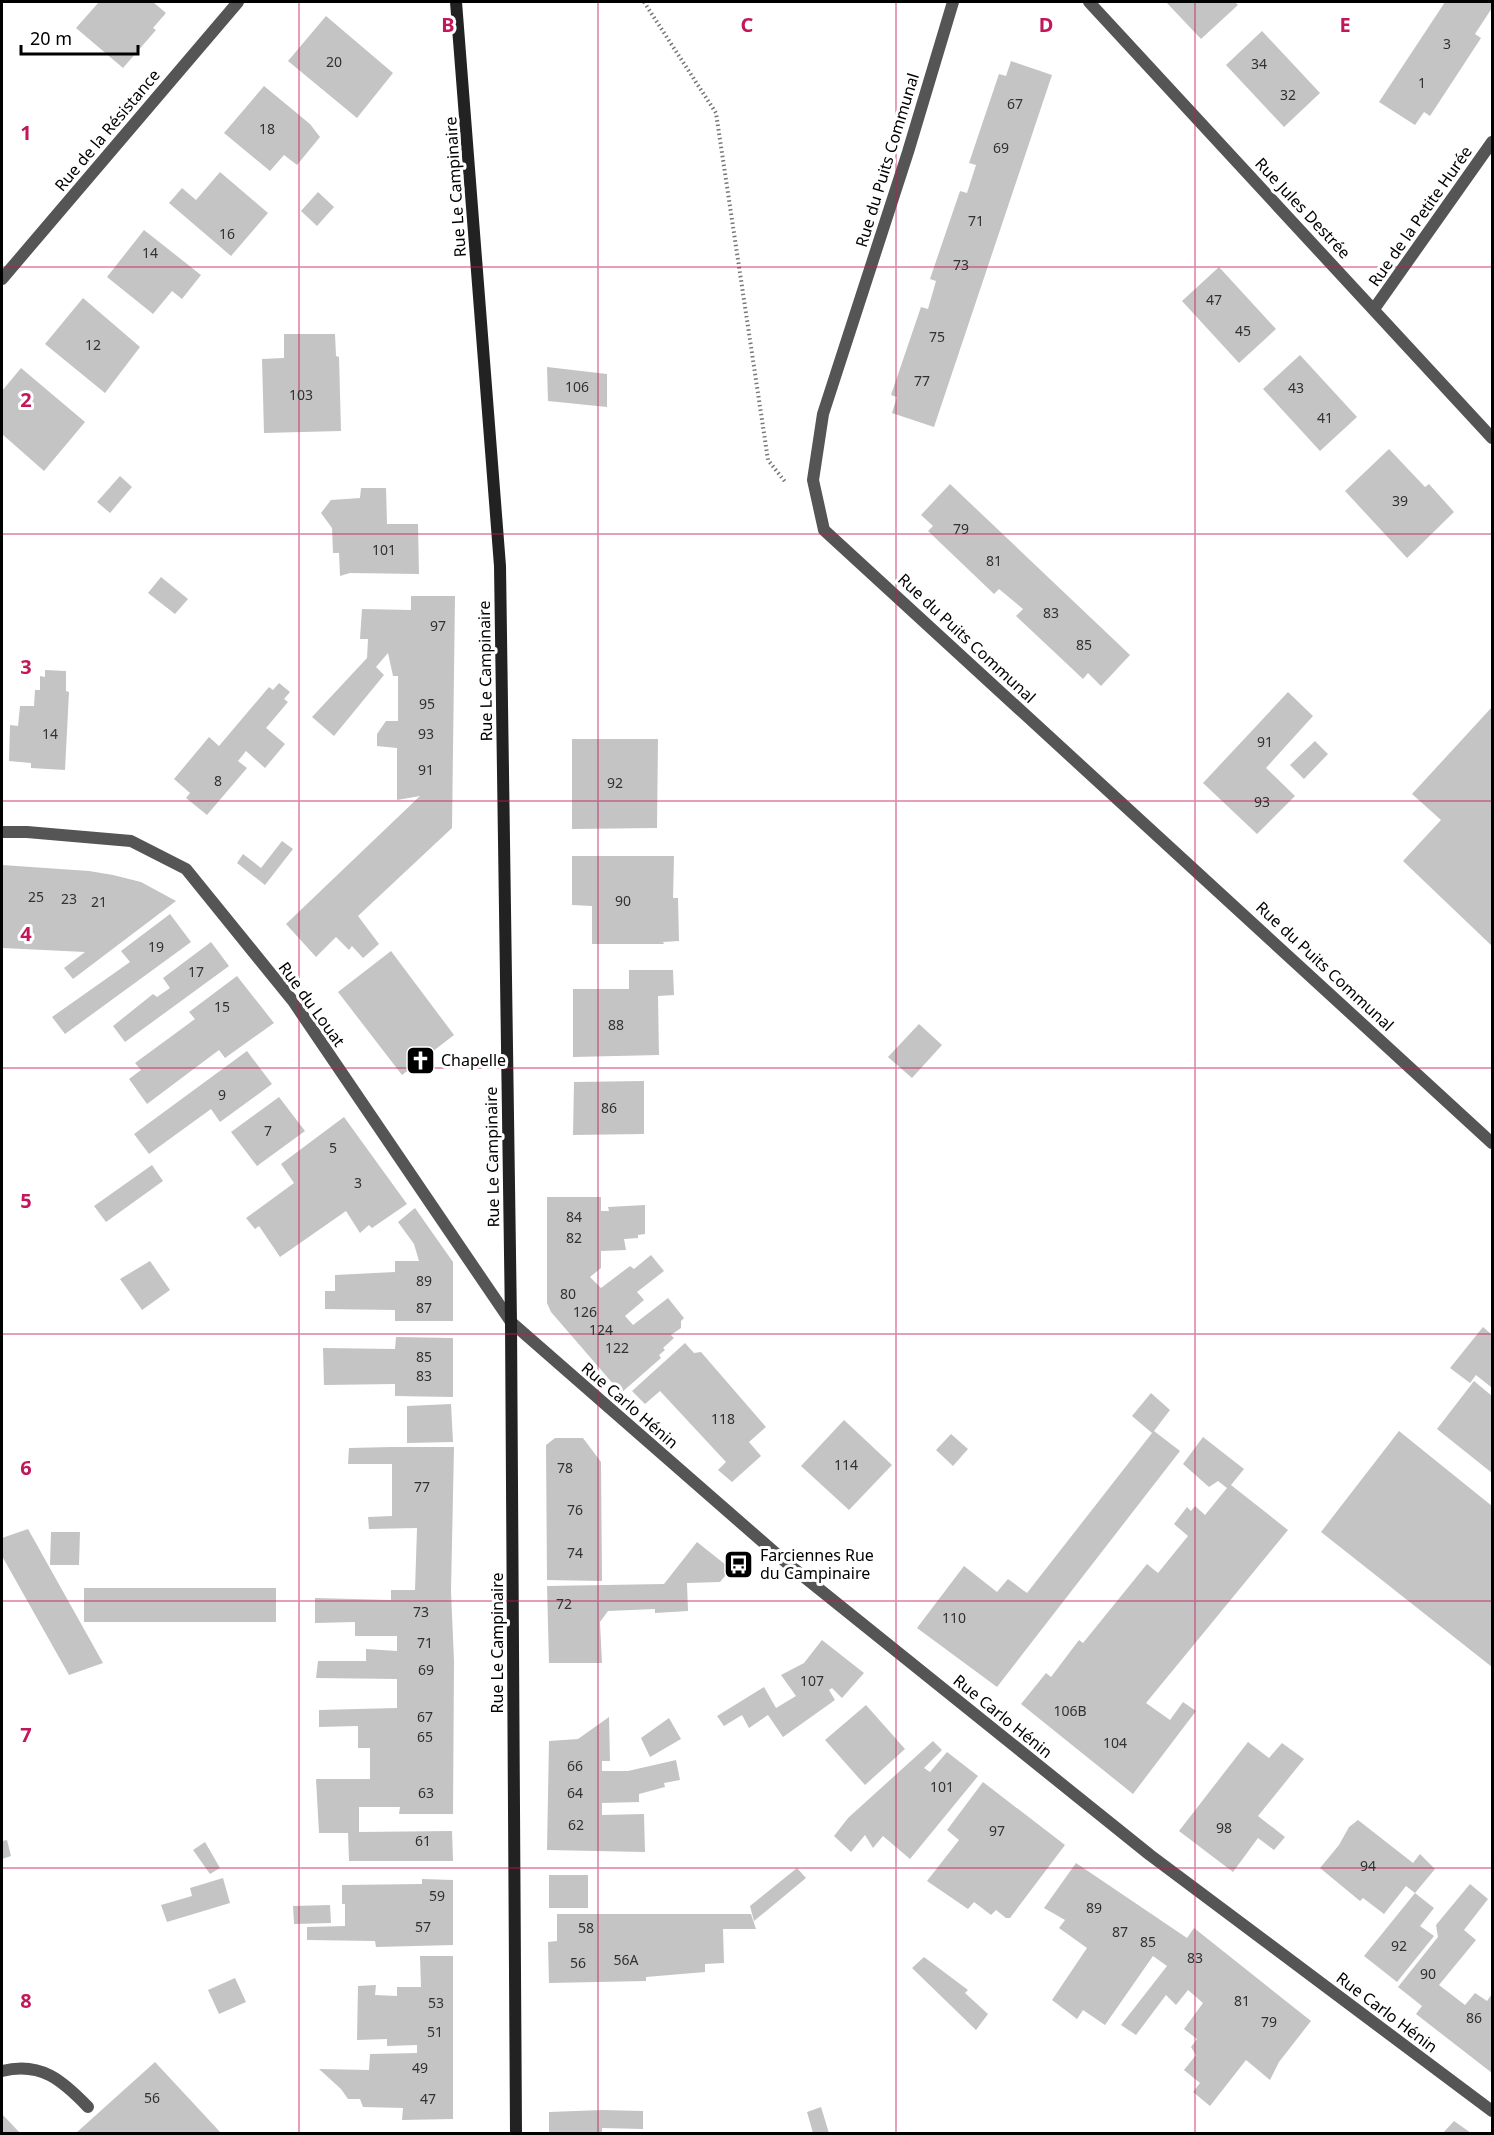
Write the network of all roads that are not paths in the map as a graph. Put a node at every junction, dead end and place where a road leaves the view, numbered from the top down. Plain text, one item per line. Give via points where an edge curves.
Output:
1 (238, 2) edge
2 (456, 2) edge
3 (953, 2) edge
4 (1089, 2) edge
5 (1492, 142) edge
6 (2, 279) edge
7 (1374, 309) junction
8 (1492, 438) edge
9 (2, 832) edge
10 (1492, 1143) edge
11 (512, 1322) junction
12 (2, 2070) edge
13 (88, 2108) dead end
14 (1492, 2111) edge
15 (516, 2133) edge

1 - 6 street, Rue de la Résistance
2 - 11 main road, Rue Le Campinaire via 500,566
3 - 10 street, Rue du Puits Communal via 823,414 813,480 824,530
4 - 7 street, Rue Jules Destrée
5 - 7 street, Rue de la Petite Hurée
7 - 8 street, Rue Jules Destrée
9 - 11 street, Rue du Louat via 131,841 186,869 293,1001
11 - 14 street, Rue Carlo Hénin via 797,1572 1150,1855
11 - 15 main road, Rue Le Campinaire
12 - 13 street via 37,2069 63,2080

